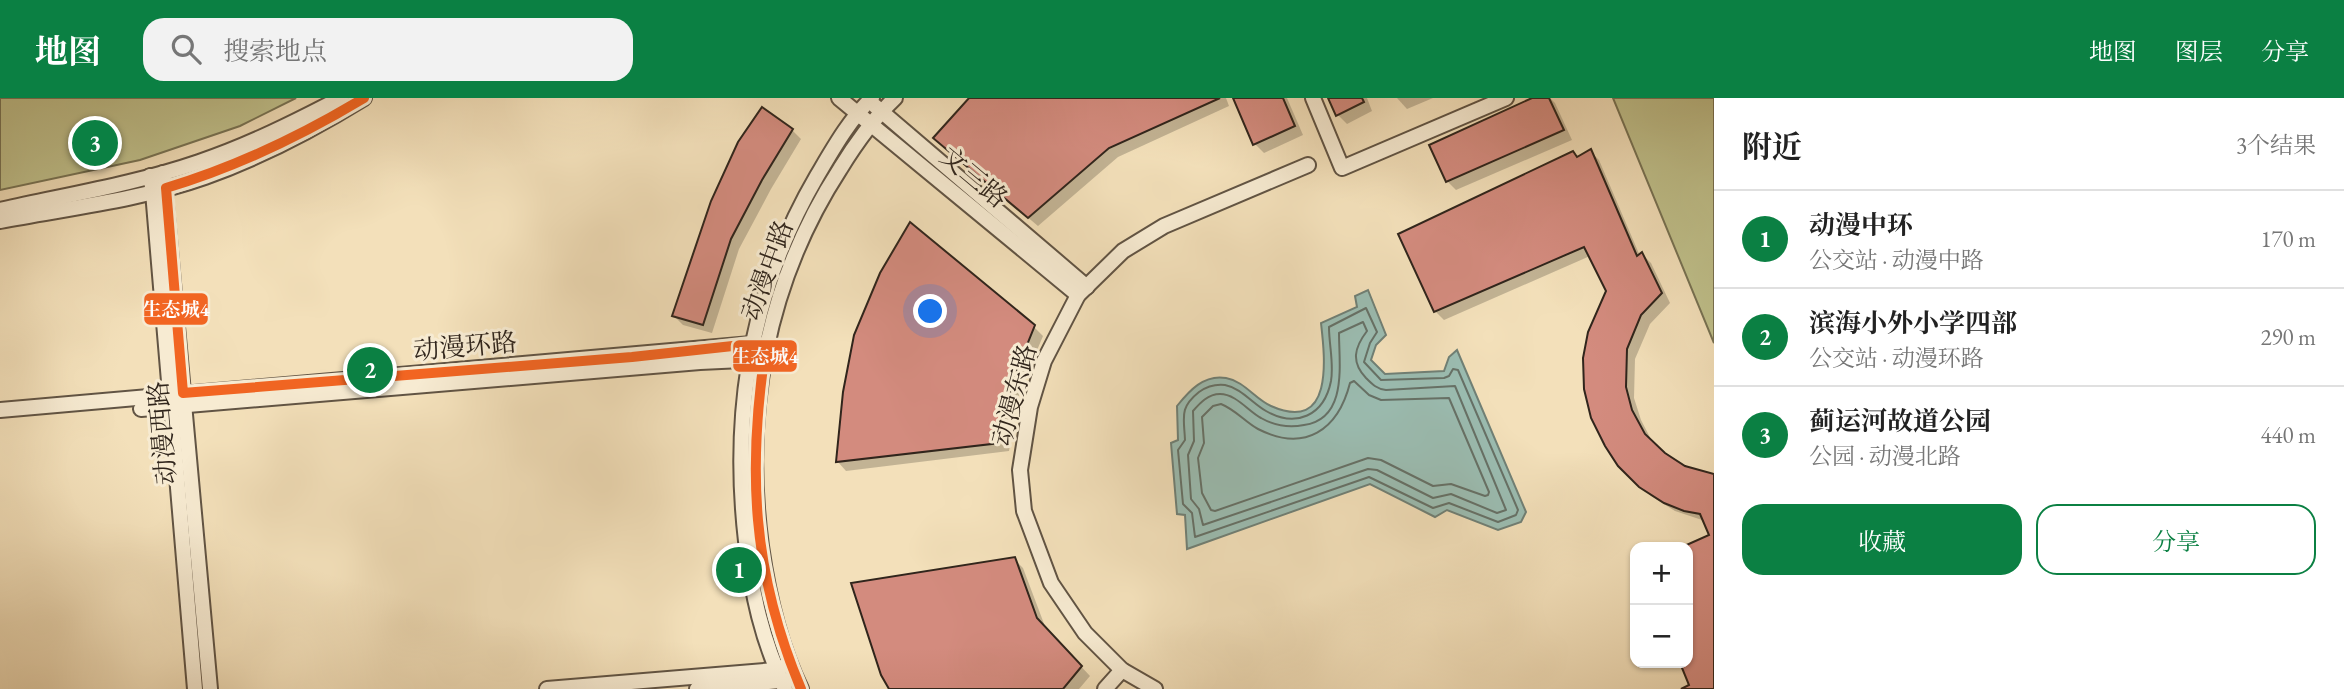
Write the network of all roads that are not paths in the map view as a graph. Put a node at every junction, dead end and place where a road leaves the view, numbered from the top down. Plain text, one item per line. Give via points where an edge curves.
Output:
1 (341, 98) edge
2 (364, 98) edge
3 (839, 98) edge
4 (895, 98) edge
5 (1313, 98) edge
6 (1506, 98) edge
7 (869, 99) edge
8 (881, 111) junction
9 (858, 114) junction
10 (870, 124) junction
11 (1308, 165) dead end
12 (156, 174) junction
13 (160, 190) junction
14 (0, 210) edge
15 (0, 221) edge
16 (1082, 291) junction
17 (757, 352) junction
18 (177, 400) junction
19 (0, 411) edge
20 (0, 419) edge
21 (789, 664) junction
22 (1122, 670) junction
23 (780, 680) edge
24 (798, 684) edge
25 (195, 689) edge
26 (210, 689) edge
27 (547, 689) edge
28 (696, 689) edge
29 (1105, 689) edge
30 (1155, 689) edge

1 - 12 street via 272,133
2 - 13 street via 258,155
3 - 9 street, 文三路
4 - 8 street, 动漫中路
5 - 6 street via 1342,169
7 - 8 street, 文三路
7 - 9 street, 动漫中路
8 - 10 street, 动漫中路
8 - 16 street, 文三路
9 - 10 street, 文三路
9 - 17 street, 动漫中路 via 832,150 781,246
10 - 16 street, 文三路
10 - 17 street, 动漫中路 via 800,240
11 - 16 street, 动漫东路 via 1164,226 1123,251
12 - 13 street, 动漫西路
12 - 14 street
13 - 15 street
13 - 18 street, 动漫西路
16 - 22 street, 动漫东路 via 1044,361 1031,407 1020,470 1024,511 1052,583 1085,633
17 - 18 street, 动漫环路
17 - 21 street, 动漫中路 via 756,505 769,597
17 - 23 street, 动漫中路 via 742,413 742,505 756,612
18 - 19 street, 动漫环路
18 - 20 street, 动漫环路
18 - 25 street, 动漫西路
18 - 26 street, 动漫西路
21 - 23 street
21 - 24 street, 动漫中路
22 - 29 street
22 - 30 street, 动漫东路
23 - 24 street
23 - 27 street
23 - 28 street

